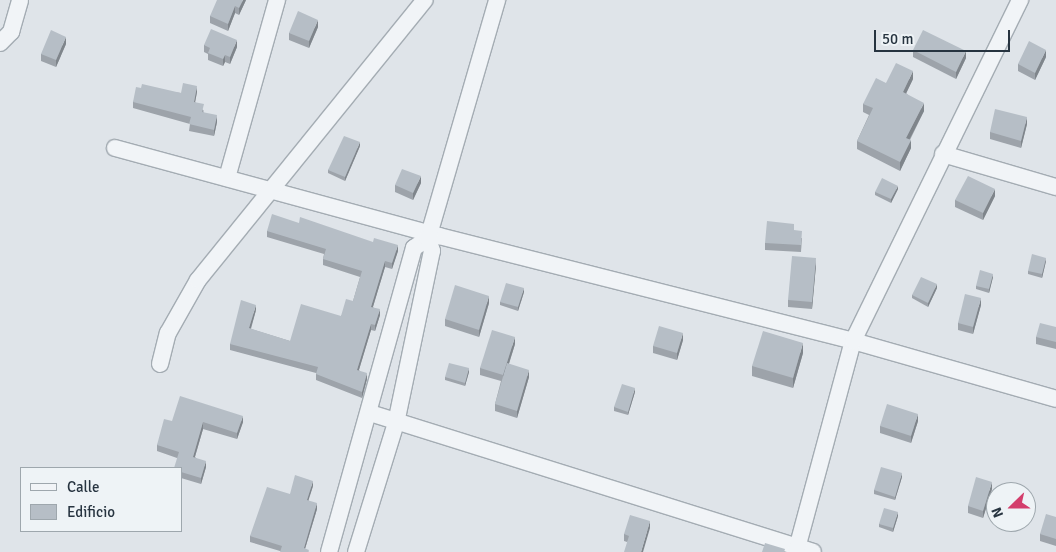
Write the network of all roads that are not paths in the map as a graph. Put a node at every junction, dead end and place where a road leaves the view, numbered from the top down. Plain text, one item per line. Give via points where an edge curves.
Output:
1 (20, 0) edge
2 (277, 0) edge
3 (425, 0) edge
4 (497, 0) edge
5 (1020, 0) edge
6 (0, 43) edge
7 (115, 148) dead end
8 (943, 154) junction
9 (227, 178) junction
10 (1056, 187) edge
11 (271, 190) junction
12 (428, 236) junction
13 (853, 341) junction
14 (160, 364) dead end
15 (1056, 400) edge
16 (370, 413) junction
17 (396, 423) junction
18 (797, 550) edge
19 (329, 552) edge
20 (356, 552) edge
21 (813, 552) edge

1 - 6 street via 11,32
2 - 9 street
3 - 11 street
4 - 12 street
5 - 8 street
7 - 9 street
8 - 10 street
8 - 13 street
9 - 11 street
11 - 12 street
11 - 14 street via 198,280 168,333
12 - 13 street
12 - 16 street via 414,248
12 - 17 street via 432,252
13 - 15 street
13 - 18 street
16 - 17 street
16 - 19 street
17 - 18 street
17 - 20 street
18 - 21 street

